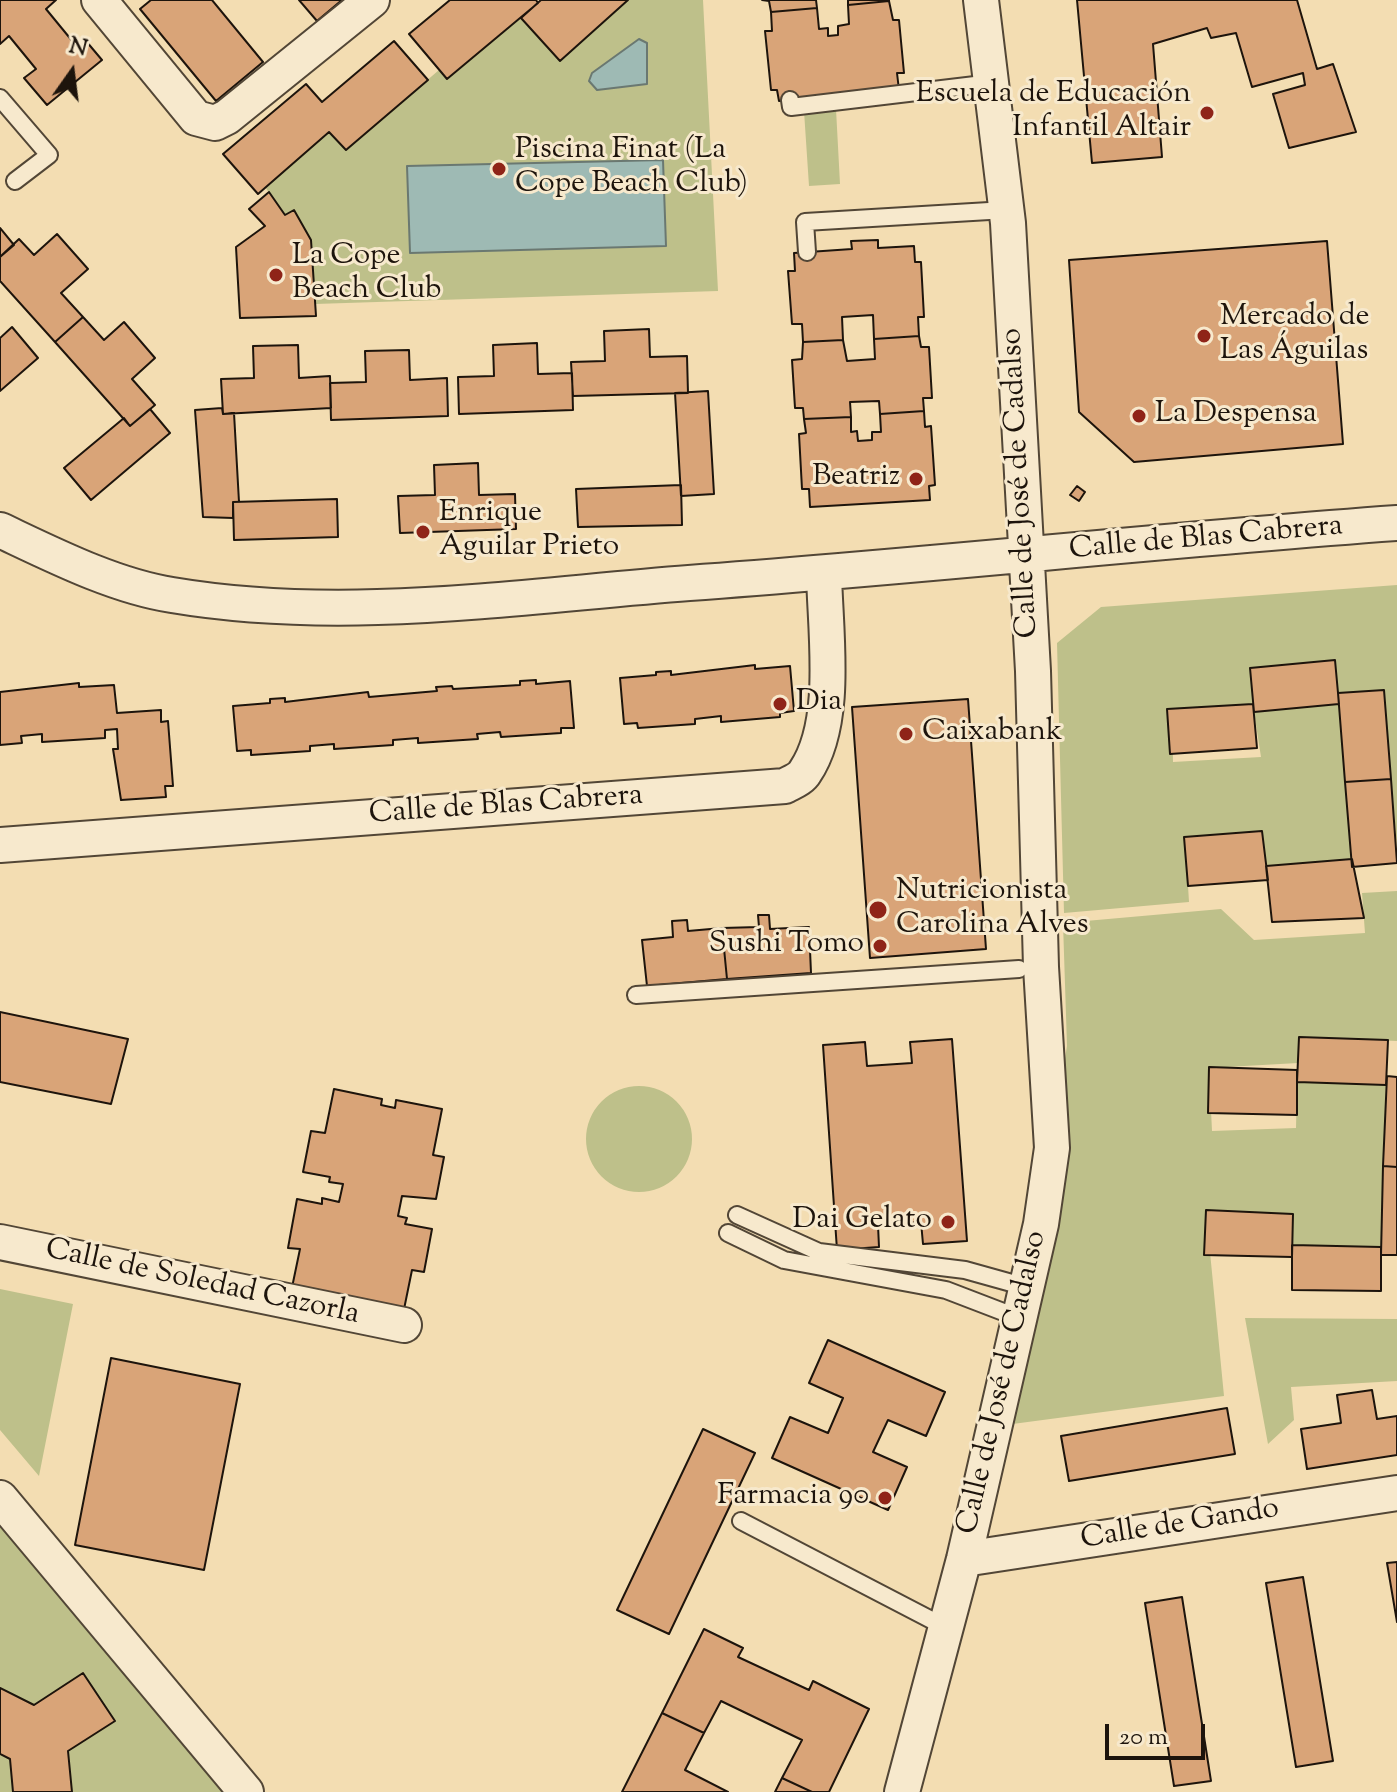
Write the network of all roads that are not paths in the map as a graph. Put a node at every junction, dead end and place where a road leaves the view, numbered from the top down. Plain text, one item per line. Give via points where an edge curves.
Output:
1 (99, 0) edge
2 (372, 0) edge
3 (981, 0) edge
4 (992, 83) junction
5 (0, 98) edge
6 (790, 100) dead end
7 (15, 181) dead end
8 (1006, 210) junction
9 (807, 252) dead end
10 (1397, 523) edge
11 (0, 530) edge
12 (1026, 557) junction
13 (824, 573) junction
14 (0, 845) edge
15 (1030, 968) junction
16 (636, 995) dead end
17 (737, 1215) dead end
18 (728, 1233) dead end
19 (0, 1242) edge
20 (1022, 1302) junction
21 (404, 1325) dead end
22 (1397, 1493) edge
23 (0, 1498) edge
24 (741, 1521) dead end
25 (964, 1559) junction
26 (945, 1627) junction
27 (246, 1792) edge
28 (902, 1792) edge

1 - 2 street via 196,118 215,123
3 - 4 street, Calle de José de Cadalso
4 - 6 lane via 791,107
4 - 8 street, Calle de José de Cadalso
5 - 7 lane via 49,155
8 - 9 lane via 805,222
8 - 12 street, Calle de José de Cadalso
10 - 12 street, Calle de Blas Cabrera
11 - 13 street, Calle de Blas Cabrera via 169,595 267,606 354,610
12 - 13 street, Calle de Blas Cabrera
12 - 15 street, Calle de José de Cadalso
13 - 14 street, Calle de Blas Cabrera via 825,715 820,742 803,776 785,786
15 - 16 lane
15 - 20 street, Calle de José de Cadalso via 1052,1148
17 - 20 lane via 819,1252 965,1270
18 - 20 lane via 784,1260
19 - 21 street, Calle de Soledad Cazorla
20 - 25 street, Calle de José de Cadalso
22 - 25 street, Calle de Gando
23 - 27 street
24 - 26 lane
25 - 26 street, Calle de José de Cadalso
26 - 28 street, Calle de José de Cadalso

